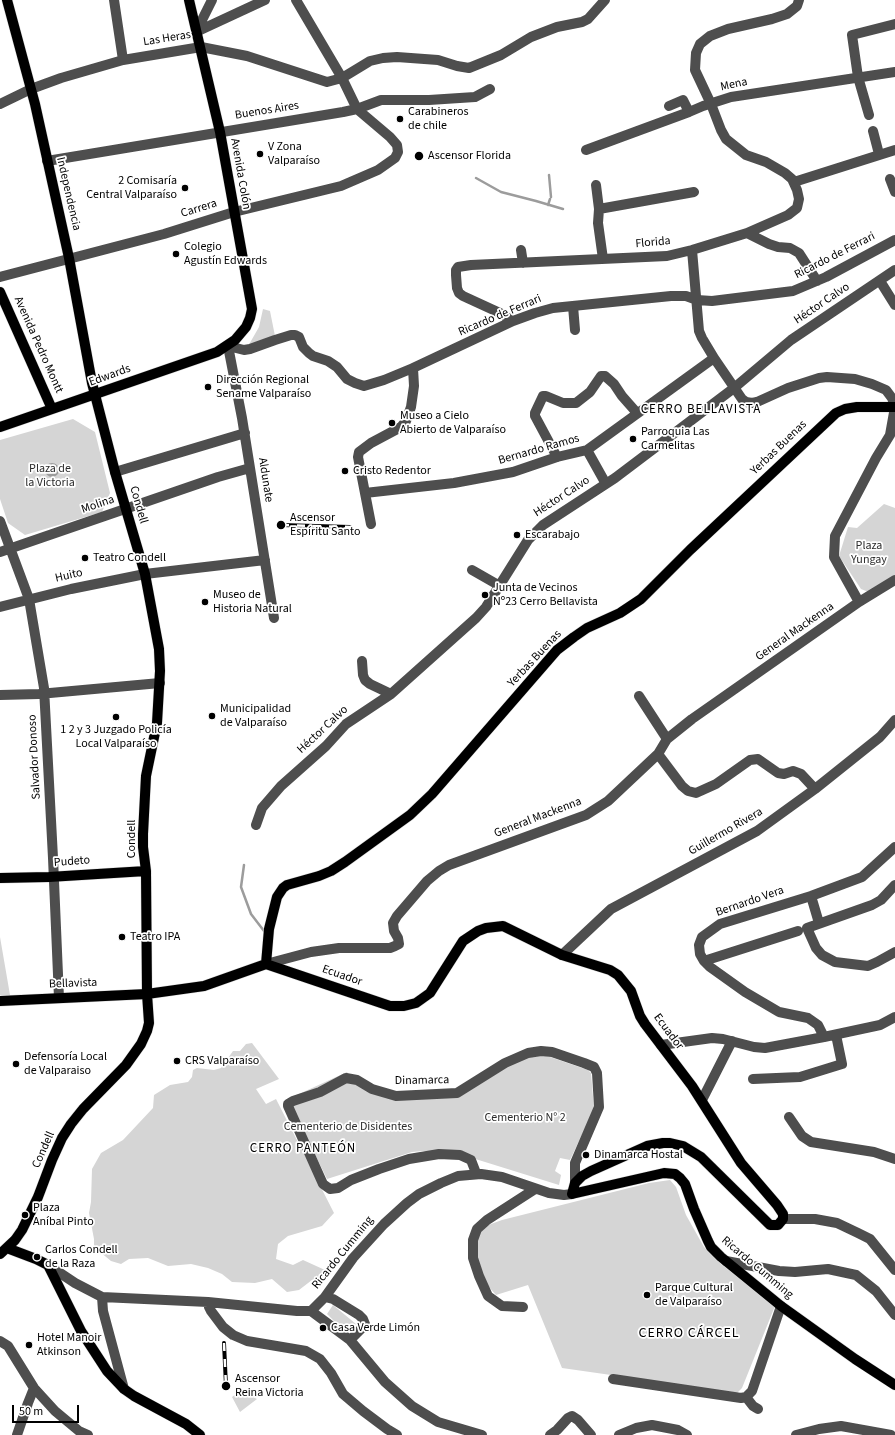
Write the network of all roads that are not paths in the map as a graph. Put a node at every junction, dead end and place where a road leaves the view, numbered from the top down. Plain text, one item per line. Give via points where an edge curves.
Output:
1 (7, 0) edge
2 (114, 0) edge
3 (189, 0) edge
4 (212, 0) edge
5 (265, 0) edge
6 (296, 0) edge
7 (605, 0) edge
8 (799, 0) edge
9 (895, 24) edge
10 (196, 32) junction
11 (201, 47) junction
12 (123, 60) junction
13 (895, 72) edge
14 (858, 77) junction
15 (342, 78) junction
16 (31, 89) junction
17 (490, 89) dead end
18 (0, 104) edge
19 (711, 104) junction
20 (669, 106) dead end
21 (358, 109) junction
22 (689, 112) junction
23 (869, 115) dead end
24 (220, 132) junction
25 (873, 132) dead end
26 (586, 150) dead end
27 (895, 150) edge
28 (879, 154) junction
29 (47, 161) junction
30 (890, 179) dead end
31 (794, 182) junction
32 (596, 185) dead end
33 (694, 192) dead end
34 (895, 192) edge
35 (599, 209) junction
36 (234, 212) junction
37 (747, 233) junction
38 (895, 240) edge
39 (521, 250) dead end
40 (692, 250) junction
41 (69, 258) junction
42 (603, 259) junction
43 (523, 263) junction
44 (895, 270) edge
45 (0, 277) edge
46 (817, 281) junction
47 (880, 281) junction
48 (0, 292) edge
49 (697, 300) junction
50 (895, 305) edge
51 (573, 306) junction
52 (514, 321) junction
53 (575, 330) dead end
54 (228, 346) junction
55 (714, 358) junction
56 (413, 368) junction
57 (734, 388) junction
58 (95, 395) junction
59 (895, 407) edge
60 (52, 409) junction
61 (637, 413) junction
62 (0, 427) edge
63 (245, 433) junction
64 (587, 450) junction
65 (557, 457) junction
66 (250, 468) junction
67 (115, 472) junction
68 (606, 484) junction
69 (365, 493) junction
70 (126, 509) junction
71 (0, 521) edge
72 (371, 524) dead end
73 (5, 550) edge
74 (265, 560) junction
75 (472, 570) dead end
76 (145, 574) junction
77 (895, 580) edge
78 (500, 586) junction
79 (29, 599) junction
80 (859, 602) junction
81 (0, 607) edge
82 (274, 618) dead end
83 (362, 661) dead end
84 (160, 683) junction
85 (44, 693) junction
86 (391, 694) junction
87 (0, 695) edge
88 (639, 696) dead end
89 (895, 720) edge
90 (668, 739) junction
91 (658, 754) junction
92 (815, 789) junction
93 (256, 824) dead end
94 (895, 847) edge
95 (146, 871) junction
96 (54, 877) junction
97 (0, 878) edge
98 (895, 885) edge
99 (811, 896) junction
100 (819, 923) junction
101 (803, 929) junction
102 (895, 952) edge
103 (562, 955) junction
104 (704, 961) junction
105 (266, 964) junction
106 (147, 994) junction
107 (59, 998) junction
108 (0, 1001) edge
109 (895, 1017) edge
110 (836, 1034) junction
111 (824, 1037) junction
112 (732, 1041) junction
113 (661, 1045) junction
114 (753, 1079) dead end
115 (702, 1100) junction
116 (789, 1117) dead end
117 (895, 1159) edge
118 (476, 1173) junction
119 (575, 1182) junction
120 (535, 1189) junction
121 (572, 1194) junction
122 (783, 1219) junction
123 (3, 1251) edge
124 (726, 1262) junction
125 (48, 1265) junction
126 (895, 1270) edge
127 (102, 1297) junction
128 (325, 1297) junction
129 (208, 1302) junction
130 (523, 1306) dead end
131 (781, 1306) junction
132 (311, 1311) junction
133 (895, 1315) edge
134 (350, 1340) junction
135 (0, 1341) edge
136 (613, 1379) dead end
137 (895, 1385) edge
138 (34, 1388) junction
139 (124, 1389) junction
140 (746, 1397) junction
141 (758, 1408) dead end
142 (17, 1435) edge
143 (88, 1435) edge
144 (200, 1435) edge
145 (397, 1435) edge
146 (482, 1435) edge
147 (550, 1435) edge
148 (591, 1435) edge
149 (619, 1435) edge
150 (687, 1435) edge
151 (796, 1435) edge
152 (890, 1435) edge

1 - 16 main road, Independencia
2 - 12 street
3 - 10 main road, Avenida Colón
4 - 10 street
5 - 10 street
6 - 15 street
7 - 15 street via 588,19 531,37 501,55 469,68 438,60 383,58 370,61
8 - 19 street via 797,6 787,14 772,20 728,29 710,36 700,44 696,53 695,70
9 - 14 street via 852,35
10 - 11 main road, Avenida Colón
11 - 12 street, Las Heras
11 - 15 street, Las Heras via 247,56 327,82
11 - 24 main road, Avenida Colón
12 - 16 street, Las Heras
13 - 14 street, Mena
14 - 19 street, Mena via 731,97
14 - 23 street
15 - 21 street
16 - 18 street, Las Heras
16 - 29 main road, Independencia
17 - 21 street, Buenos Aires via 475,97 381,100
19 - 22 street, Mena
19 - 31 street via 726,139 746,155 766,162 785,173
20 - 22 street via 683,100
21 - 24 street, Buenos Aires
21 - 36 street, Carrera via 397,145 398,152 395,158 378,170 341,186
22 - 26 street, Mena
24 - 29 street, Buenos Aires
24 - 36 main road, Avenida Colón
25 - 28 street
27 - 28 street
28 - 31 street
29 - 41 main road, Independencia
30 - 34 street
31 - 37 street, Florida via 799,198 797,208 788,215
32 - 35 street
33 - 35 street
35 - 42 street via 598,223
36 - 41 street, Carrera via 164,234
36 - 54 main road, Avenida Colón via 252,309 246,327
37 - 40 street, Florida
37 - 46 street via 769,244 790,248 799,253
38 - 46 street, Ricardo de Ferrari
39 - 43 street
40 - 42 street, Florida via 667,256
40 - 49 street
41 - 45 street, Carrera
41 - 58 main road, Independencia
42 - 43 street, Florida
43 - 52 street, Florida via 461,266 456,270 457,288 463,296
44 - 47 street, Héctor Calvo
46 - 49 street, Ricardo de Ferrari via 793,291 712,301
47 - 50 street
47 - 57 street, Héctor Calvo via 791,340
48 - 60 main road, Avenida Pedro Montt
49 - 51 street, Ricardo de Ferrari via 686,296 671,296
49 - 55 street via 699,331
51 - 52 street, Ricardo de Ferrari via 553,308
51 - 53 street
52 - 56 street, Ricardo de Ferrari via 425,357
54 - 56 street, Ricardo de Ferrari via 244,350 295,335 313,356 328,361 347,379 364,386
54 - 58 main road, Edwards
54 - 63 street, Aldunate
55 - 57 street
55 - 61 street, Bernardo Ramos
56 - 69 street via 414,386 406,421 401,427 359,452
57 - 59 street via 742,399 752,404 818,378 855,379 886,390
57 - 68 street, Héctor Calvo
58 - 60 main road, Edwards
58 - 67 main road, Condell
59 - 80 street via 890,435 835,536 834,557
59 - 105 main road, Yerbas Buenas via 857,407 836,413 641,599 620,613 587,628 557,650 432,794 410,815 336,868 283,888 277,896 269,930
60 - 62 main road, Edwards
61 - 64 street, Bernardo Ramos
61 - 65 street via 605,376 601,376 590,392 576,403 563,403 543,396 535,416
63 - 66 street, Aldunate
63 - 67 street
64 - 65 street, Bernardo Ramos
64 - 68 street
65 - 69 street, Bernardo Ramos via 513,472 454,483
66 - 70 street, Molina
66 - 74 street, Aldunate
67 - 70 main road, Condell
68 - 78 street, Héctor Calvo via 533,533
69 - 72 street
70 - 73 street, Molina
70 - 76 main road, Condell
71 - 73 street, Salvador Donoso
73 - 79 street, Salvador Donoso
74 - 76 street, Huito
74 - 82 street, Aldunate
75 - 78 street
76 - 79 street, Huito
76 - 84 main road, Condell via 159,649
77 - 80 street, General Mackenna
78 - 86 street, Héctor Calvo via 476,618
79 - 81 street, Huito
79 - 85 street, Salvador Donoso
80 - 90 street, General Mackenna via 692,719
83 - 86 street via 365,680
84 - 85 street
84 - 95 main road, Condell via 155,736 146,776 143,847
85 - 87 street
85 - 96 street, Salvador Donoso
86 - 93 street, Héctor Calvo via 346,724 326,746 281,786 262,808
88 - 90 street
89 - 92 street, Guillermo Rivera via 880,737
90 - 91 street, General Mackenna
91 - 92 street via 682,786 696,793 716,784 750,760 758,759 778,773 793,771 801,774
91 - 105 street, General Mackenna via 608,801 586,814 439,870 396,916 393,923 398,944 395,946 339,948 311,952
92 - 103 street, Guillermo Rivera via 757,831 611,909
94 - 99 street, Bernardo Vera via 862,877
95 - 96 main road, Pudeto
95 - 106 main road, Condell
96 - 97 main road, Pudeto
96 - 107 street, Salvador Donoso
98 - 100 street via 881,900 872,905
99 - 100 street
99 - 104 street, Bernardo Vera via 720,924 702,937 699,945
100 - 101 street
101 - 102 street via 822,955 835,962 868,966
101 - 104 street
103 - 105 main road, Ecuador via 503,926 486,928 463,941 426,997 410,1005 397,1006 390,1006
103 - 113 main road, Ecuador via 610,970 618,975 631,991 642,1020
104 - 111 street via 732,983 779,1012 808,1018 818,1025
105 - 106 main road, Bellavista via 204,986
106 - 107 main road, Bellavista
106 - 123 main road, Condell via 148,1023 145,1037 126,1065 71,1124 59,1144 22,1230
107 - 108 main road, Bellavista
109 - 110 street via 880,1025
110 - 111 street
110 - 114 street via 842,1064 800,1077
111 - 112 street via 765,1048
112 - 113 street via 712,1038
112 - 115 street
113 - 115 main road, Ecuador
115 - 122 main road, Ecuador via 741,1163 777,1205
116 - 117 street via 802,1136 811,1142 874,1152
118 - 119 street, Dinamarca via 471,1160 460,1156 428,1155 379,1169 338,1188 330,1189 323,1184 288,1104 320,1092 346,1078 396,1096 457,1093 505,1063 528,1053 552,1052 584,1062 594,1067 598,1073 599,1108 575,1163
118 - 120 street, Ricardo Cumming
118 - 128 street, Ricardo Cumming via 458,1176 441,1183 407,1203 371,1237
119 - 121 main road
119 - 122 main road via 591,1171 648,1146 677,1144 701,1157 770,1225 778,1225
120 - 121 street, Ricardo Cumming
120 - 130 street via 487,1220 477,1229 473,1240 473,1258 488,1296 502,1306
121 - 124 main road, Ricardo Cumming via 664,1173 675,1174 685,1184 711,1247
122 - 126 street via 815,1219 837,1223 870,1240
123 - 125 main road via 36,1259
124 - 131 main road, Ricardo Cumming
124 - 133 street via 779,1271 828,1269 856,1275 876,1291
125 - 127 street via 75,1284
125 - 139 main road via 81,1331 107,1371
127 - 129 street
127 - 139 street via 103,1311
128 - 132 street, Ricardo Cumming
128 - 134 street via 333,1299 363,1319 365,1324
129 - 132 street
129 - 145 street via 223,1327 234,1335 247,1341 306,1351 320,1359 343,1394
131 - 137 main road, Ricardo Cumming
131 - 140 street via 752,1391
132 - 134 street
134 - 146 street via 385,1382 412,1406 438,1422
135 - 138 street via 8,1346
136 - 140 street
138 - 142 street
138 - 143 street via 55,1411 79,1431
139 - 144 main road via 186,1424
140 - 141 street
147 - 148 street via 572,1416
149 - 150 street via 652,1425 678,1430
151 - 152 street via 841,1426

